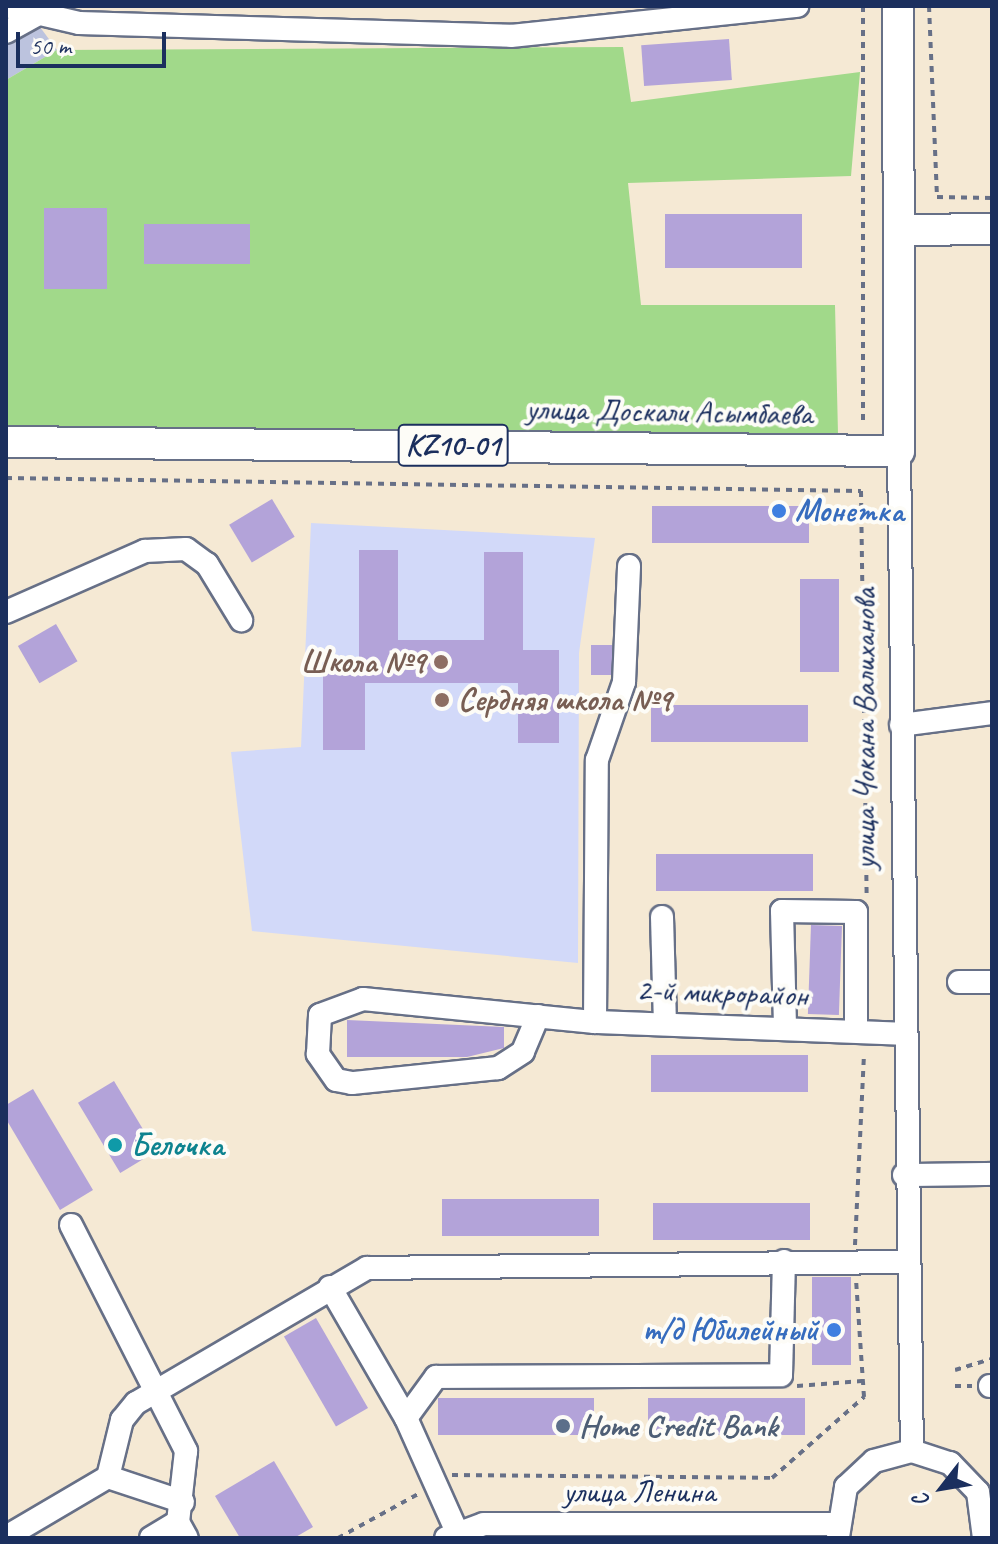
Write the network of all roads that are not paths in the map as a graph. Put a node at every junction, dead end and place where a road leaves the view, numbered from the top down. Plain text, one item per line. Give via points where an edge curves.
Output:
1 (6, 6) edge
2 (797, 6) edge
3 (898, 6) edge
4 (35, 16) junction
5 (6, 32) edge
6 (992, 229) edge
7 (903, 230) junction
8 (6, 442) edge
9 (899, 451) junction
10 (629, 566) dead end
11 (6, 612) edge
12 (241, 620) dead end
13 (992, 713) edge
14 (901, 725) junction
15 (662, 917) dead end
16 (959, 982) dead end
17 (992, 982) edge
18 (538, 1016) junction
19 (595, 1022) junction
20 (665, 1024) junction
21 (785, 1026) junction
22 (856, 1029) junction
23 (904, 1034) junction
24 (992, 1174) edge
25 (904, 1175) junction
26 (71, 1225) dead end
27 (784, 1261) junction
28 (904, 1262) junction
29 (330, 1287) junction
30 (154, 1390) junction
31 (406, 1418) junction
32 (912, 1451) junction
33 (108, 1477) junction
34 (183, 1521) edge
35 (837, 1531) edge
36 (988, 1534) edge
37 (452, 1535) edge
38 (6, 1537) edge
39 (151, 1538) edge

1 - 4 street
2 - 4 street via 511,36
3 - 7 main road, улица Чокана Валиханова
4 - 5 street
6 - 7 main road
7 - 9 main road, улица Чокана Валиханова
8 - 9 main road, улица Доскали Асымбаева / KZ10-01
9 - 14 street, улица Чокана Валиханова
10 - 19 street via 624,682 597,760
11 - 12 street via 145,551 186,549 207,564
13 - 14 street
14 - 23 street, улица Чокана Валиханова
15 - 20 street
16 - 17 street
18 - 18 street, 2-й микрорайон via 523,1052 498,1068 352,1083 336,1080 318,1054 320,1015 344,1001 412,1001
18 - 19 street, 2-й микрорайон
19 - 20 street, 2-й микрорайон
20 - 21 street, 2-й микрорайон
21 - 22 street, 2-й микрорайон
21 - 22 street via 782,911 856,912
22 - 23 street, 2-й микрорайон
23 - 25 street, улица Чокана Валиханова
24 - 25 street
25 - 28 street, улица Чокана Валиханова
26 - 30 street
27 - 28 street
27 - 29 street via 367,1268
27 - 31 street via 781,1375 436,1377
28 - 32 street, улица Чокана Валиханова
29 - 30 street
29 - 31 street
30 - 33 street via 122,1420
30 - 34 street via 189,1462
31 - 37 street
32 - 35 street via 874,1461 846,1487
32 - 36 street via 950,1463 978,1492
33 - 34 street
33 - 38 street
34 - 39 street
35 - 37 street, улица Ленина via 484,1524

